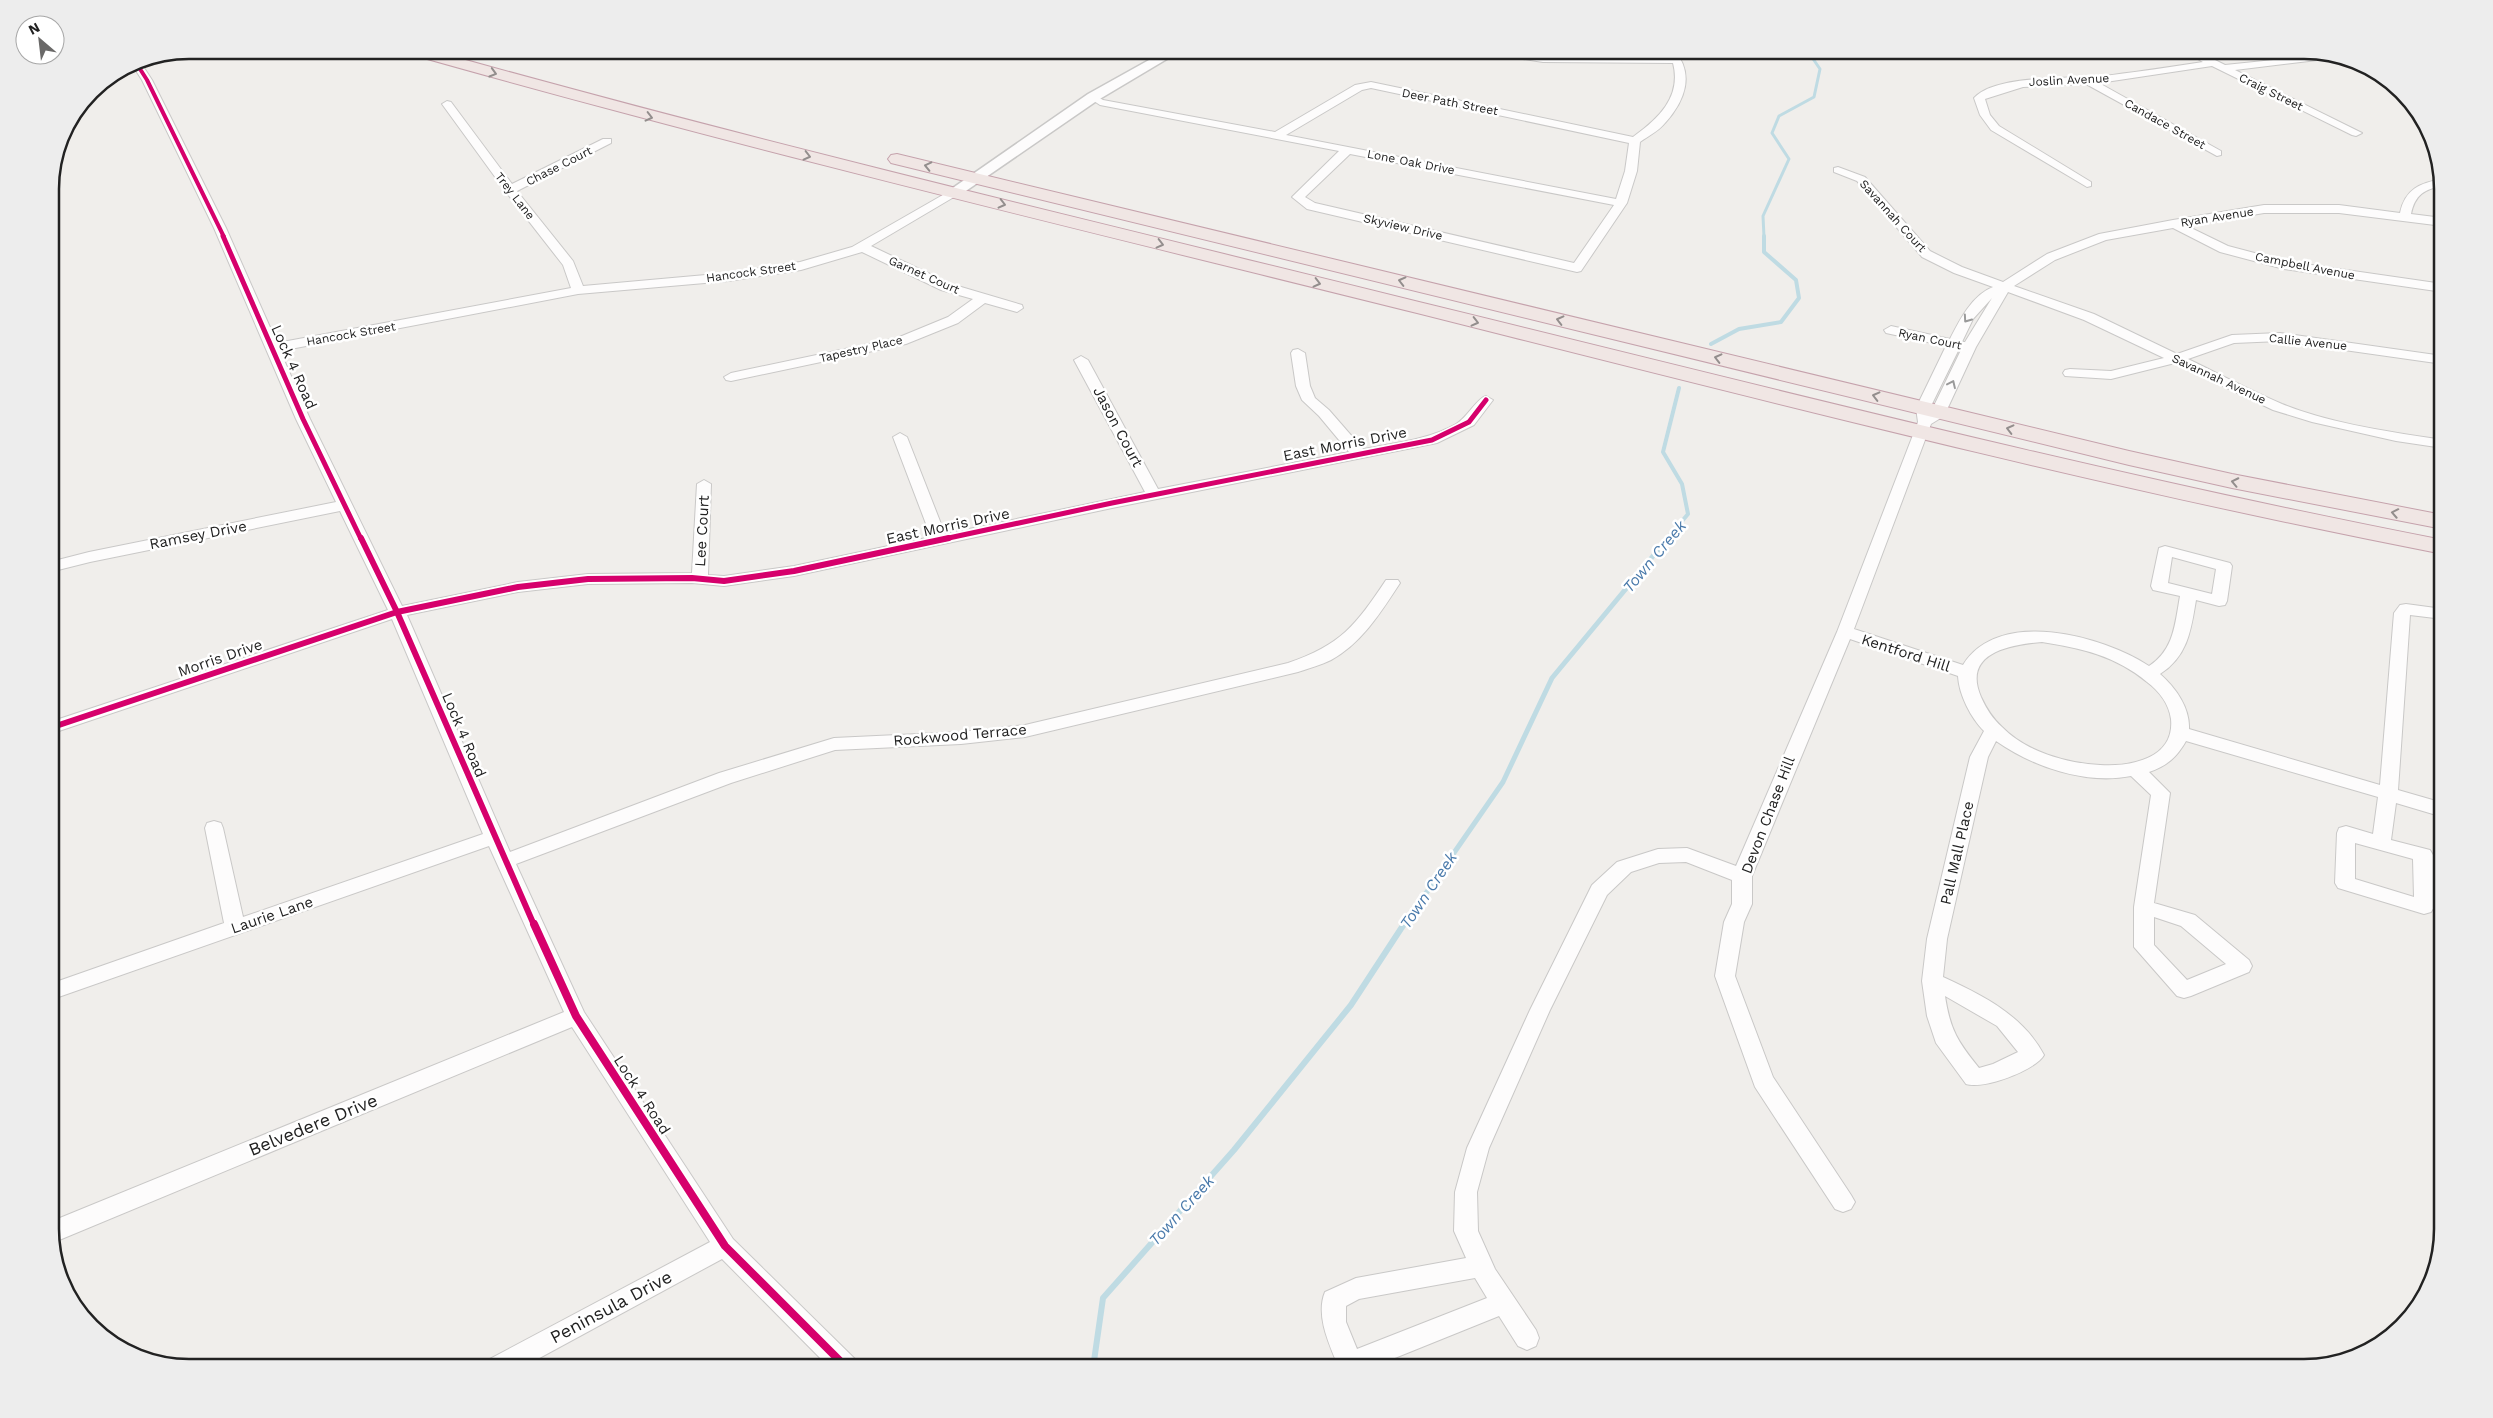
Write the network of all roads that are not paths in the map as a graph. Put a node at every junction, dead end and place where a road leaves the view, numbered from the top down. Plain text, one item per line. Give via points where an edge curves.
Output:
1 (444, 59) edge
2 (505, 59) edge
3 (1160, 59) edge
4 (1542, 59) edge
5 (2204, 59) edge
6 (2304, 59) edge
7 (1677, 60) joint
8 (2218, 66) junction
9 (140, 69) edge
10 (2087, 80) junction
11 (636, 94) dead end
12 (1093, 97) junction
13 (447, 104) dead end
14 (2356, 133) dead end
15 (1276, 136) junction
16 (1635, 141) junction
17 (607, 142) dead end
18 (1348, 149) junction
19 (2217, 153) dead end
20 (885, 156) dead end
21 (1838, 170) dead end
22 (975, 177) junction
23 (2434, 183) edge
24 (2087, 184) dead end
25 (510, 190) junction
26 (955, 192) junction
27 (1621, 203) junction
28 (2405, 217) junction
29 (2434, 221) edge
30 (2174, 224) junction
31 (862, 247) junction
32 (2003, 287) junction
33 (2434, 287) edge
34 (578, 290) junction
35 (982, 299) junction
36 (1018, 308) dead end
37 (1891, 330) dead end
38 (1953, 344) junction
39 (1969, 347) junction
40 (272, 348) junction
41 (1298, 353) dead end
42 (2176, 359) junction
43 (2434, 359) edge
44 (1081, 360) dead end
45 (2070, 373) dead end
46 (731, 377) dead end
47 (1486, 400) dead end
48 (1927, 419) junction
49 (900, 437) dead end
50 (2434, 443) edge
51 (1359, 454) junction
52 (704, 484) dead end
53 (1154, 495) junction
54 (346, 505) junction
55 (2434, 520) edge
56 (940, 540) junction
57 (2434, 545) edge
58 (59, 565) edge
59 (700, 579) junction
60 (1392, 583) dead end
61 (2190, 594) dead end
62 (397, 612) junction
63 (2434, 613) edge
64 (1845, 632) junction
65 (1968, 673) junction
66 (2149, 674) junction
67 (59, 725) edge
68 (1994, 729) junction
69 (2181, 733) junction
70 (2134, 769) junction
71 (2388, 794) junction
72 (2434, 807) edge
73 (214, 828) dead end
74 (494, 837) junction
75 (2381, 844) junction
76 (505, 861) junction
77 (1742, 876) junction
78 (2144, 906) junction
79 (235, 928) junction
80 (1932, 981) junction
81 (59, 989) edge
82 (576, 1016) junction
83 (1842, 1202) dead end
84 (59, 1229) edge
85 (725, 1246) junction
86 (1481, 1266) junction
87 (1504, 1302) junction
88 (1527, 1338) dead end
89 (514, 1359) edge
90 (838, 1359) edge
91 (1348, 1359) edge
92 (1368, 1359) edge

1 -> 26 highway via 641,115
2 - 11 highway
3 - 12 street, Hancock Street
4 - 7 street
5 - 8 street, Craig Street
6 - 8 street, Joslin Avenue
7 - 16 street via 1682,77 1672,106 1661,122
8 - 10 street, Joslin Avenue
8 - 14 street, Craig Street
9 - 40 street, Lock 4 Road via 220,228
10 - 19 street, Candace Street
10 - 24 street, Joslin Avenue via 2017,84 1979,98 1985,115 1995,128
12 - 15 street, Lone Oak Drive via 1100,102
12 - 22 street, Hancock Street
13 - 25 street, Trey Lane
15 - 16 street, Deer Path Street via 1359,87 1371,85
15 - 18 street, Lone Oak Drive
16 - 27 street via 1631,171
17 - 25 street, Chase Court
18 - 27 street, Lone Oak Drive
18 - 27 street, Skyview Drive via 1298,197 1311,206 1577,268
22 -> 20 highway
21 - 32 street, Savannah Court via 1861,178 1926,254
22 - 26 street, Hancock Street
48 -> 22 highway
23 - 28 street via 2415,190 2408,199
25 - 34 street, Trey Lane via 569,264
26 - 31 street, Hancock Street
26 -> 48 highway
28 - 29 street, Ryan Avenue
28 - 30 street, Ryan Avenue via 2339,209 2264,209
30 - 32 street, Ryan Avenue via 2103,237 2051,257
30 - 33 street, Campbell Avenue via 2224,249 2284,265
31 - 34 street, Hancock Street via 801,266 728,277
31 - 35 street, Garnet Court via 946,287
32 -> 38 street, Ryan Avenue via 1991,292 1967,318
32 - 39 street via 2002,296
32 - 42 street, Savannah Avenue via 2089,317
34 - 40 street, Hancock Street
35 - 36 street, Garnet Court
35 - 46 street, Tapestry Place via 953,320 901,340
37 - 38 street, Ryan Court
38 - 39 street, Ryan Court
38 - 48 street, Ryan Avenue
48 -> 39 street
40 - 54 street, Lock 4 Road
41 - 51 street via 1303,386 1309,400
42 - 43 street, Callie Avenue via 2232,339 2280,337
42 - 45 street, Callie Avenue via 2111,375
42 - 50 street, Savannah Avenue via 2278,407 2317,419
44 - 53 street, Jason Court
47 - 51 street, East Morris Drive via 1476,418 1461,428 1432,440
55 -> 48 highway
48 - 57 highway via 2211,502
48 - 64 street, Devon Chase Hill
49 - 56 street
51 - 53 street, East Morris Drive
52 - 59 street, Lee Court
53 - 56 street, East Morris Drive
54 - 58 street, Ramsey Drive
54 - 62 street, Lock 4 Road
56 - 59 street, East Morris Drive via 794,571 724,581
59 - 62 street, East Morris Drive via 588,579 518,587
60 - 76 street, Rockwood Terrace via 1364,626 1344,644 1325,656 1292,668 1025,731 961,738 834,744 725,778
61 - 66 street via 2178,648 2165,665
62 - 67 street, Morris Drive
62 - 74 street, Lock 4 Road
63 - 71 street via 2406,609 2402,613
64 - 65 street, Kentford Hill
64 - 77 street, Devon Chase Hill
65 - 66 street via 1982,653 2004,642 2042,637 2103,649
65 - 68 street via 1967,682 1982,718
66 - 69 street via 2174,701 2181,720
68 - 70 street via 2025,751 2070,767 2112,772
68 - 80 street, Pall Mall Place via 1979,757 1937,939
69 - 70 street via 2174,749 2161,760
69 - 71 street
70 - 78 street via 2161,793
71 - 72 street
71 - 75 street
73 - 79 street
74 - 76 street, Lock 4 Road
74 - 79 street, Laurie Lane
75 - 75 street via 2346,833 2345,883 2424,907 2423,855
76 - 82 street, Lock 4 Road
77 - 83 street, Devon Chase Hill via 1742,904 1734,922 1725,976 1764,1081
77 - 86 street via 1687,855 1658,856 1624,867 1599,890 1478,1148 1466,1192 1466,1231
78 - 78 street via 2144,947 2184,990 2242,966 2188,920
79 - 81 street, Laurie Lane
80 - 80 street, Pall Mall Place via 1937,1016 1947,1042 1974,1078 1998,1072 2033,1055 2004,1020
82 - 84 street, Belvedere Drive
82 - 85 street, Lock 4 Road
85 - 89 street, Peninsula Drive
85 - 90 street, Lock 4 Road
86 - 87 street
86 - 91 street via 1356,1289 1334,1300 1334,1322
87 - 88 street
87 - 92 street

